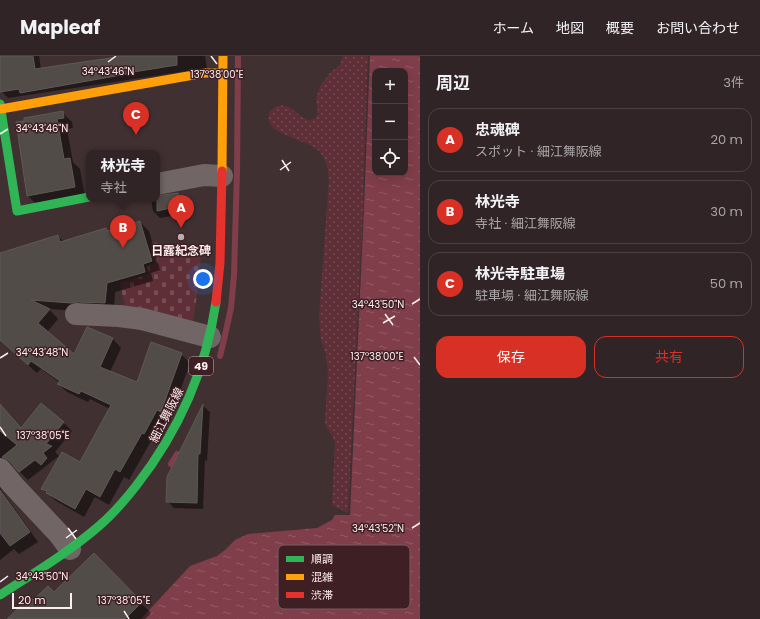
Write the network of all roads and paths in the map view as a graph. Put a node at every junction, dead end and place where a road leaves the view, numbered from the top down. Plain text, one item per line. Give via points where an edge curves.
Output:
1 (223, 56) edge
2 (223, 73) junction
3 (1, 107) edge
4 (222, 176) junction
5 (160, 183) edge
6 (86, 198) edge
7 (76, 314) dead end
8 (210, 337) junction
9 (4, 483) edge
10 (70, 549) junction
11 (0, 595) edge

1 - 2 main road, 細江舞阪線 / 49
2 - 3 main road via 205,73
2 - 4 main road, 細江舞阪線 / 49
3 - 6 main road via 17,211
4 - 5 street via 204,175
4 - 8 main road, 細江舞阪線 / 49 via 219,274
7 - 8 street via 142,319
8 - 10 main road, 細江舞阪線 / 49 via 190,396 161,452 122,502 100,525
9 - 10 street via 59,534
10 - 11 main road, 細江舞阪線 / 49

